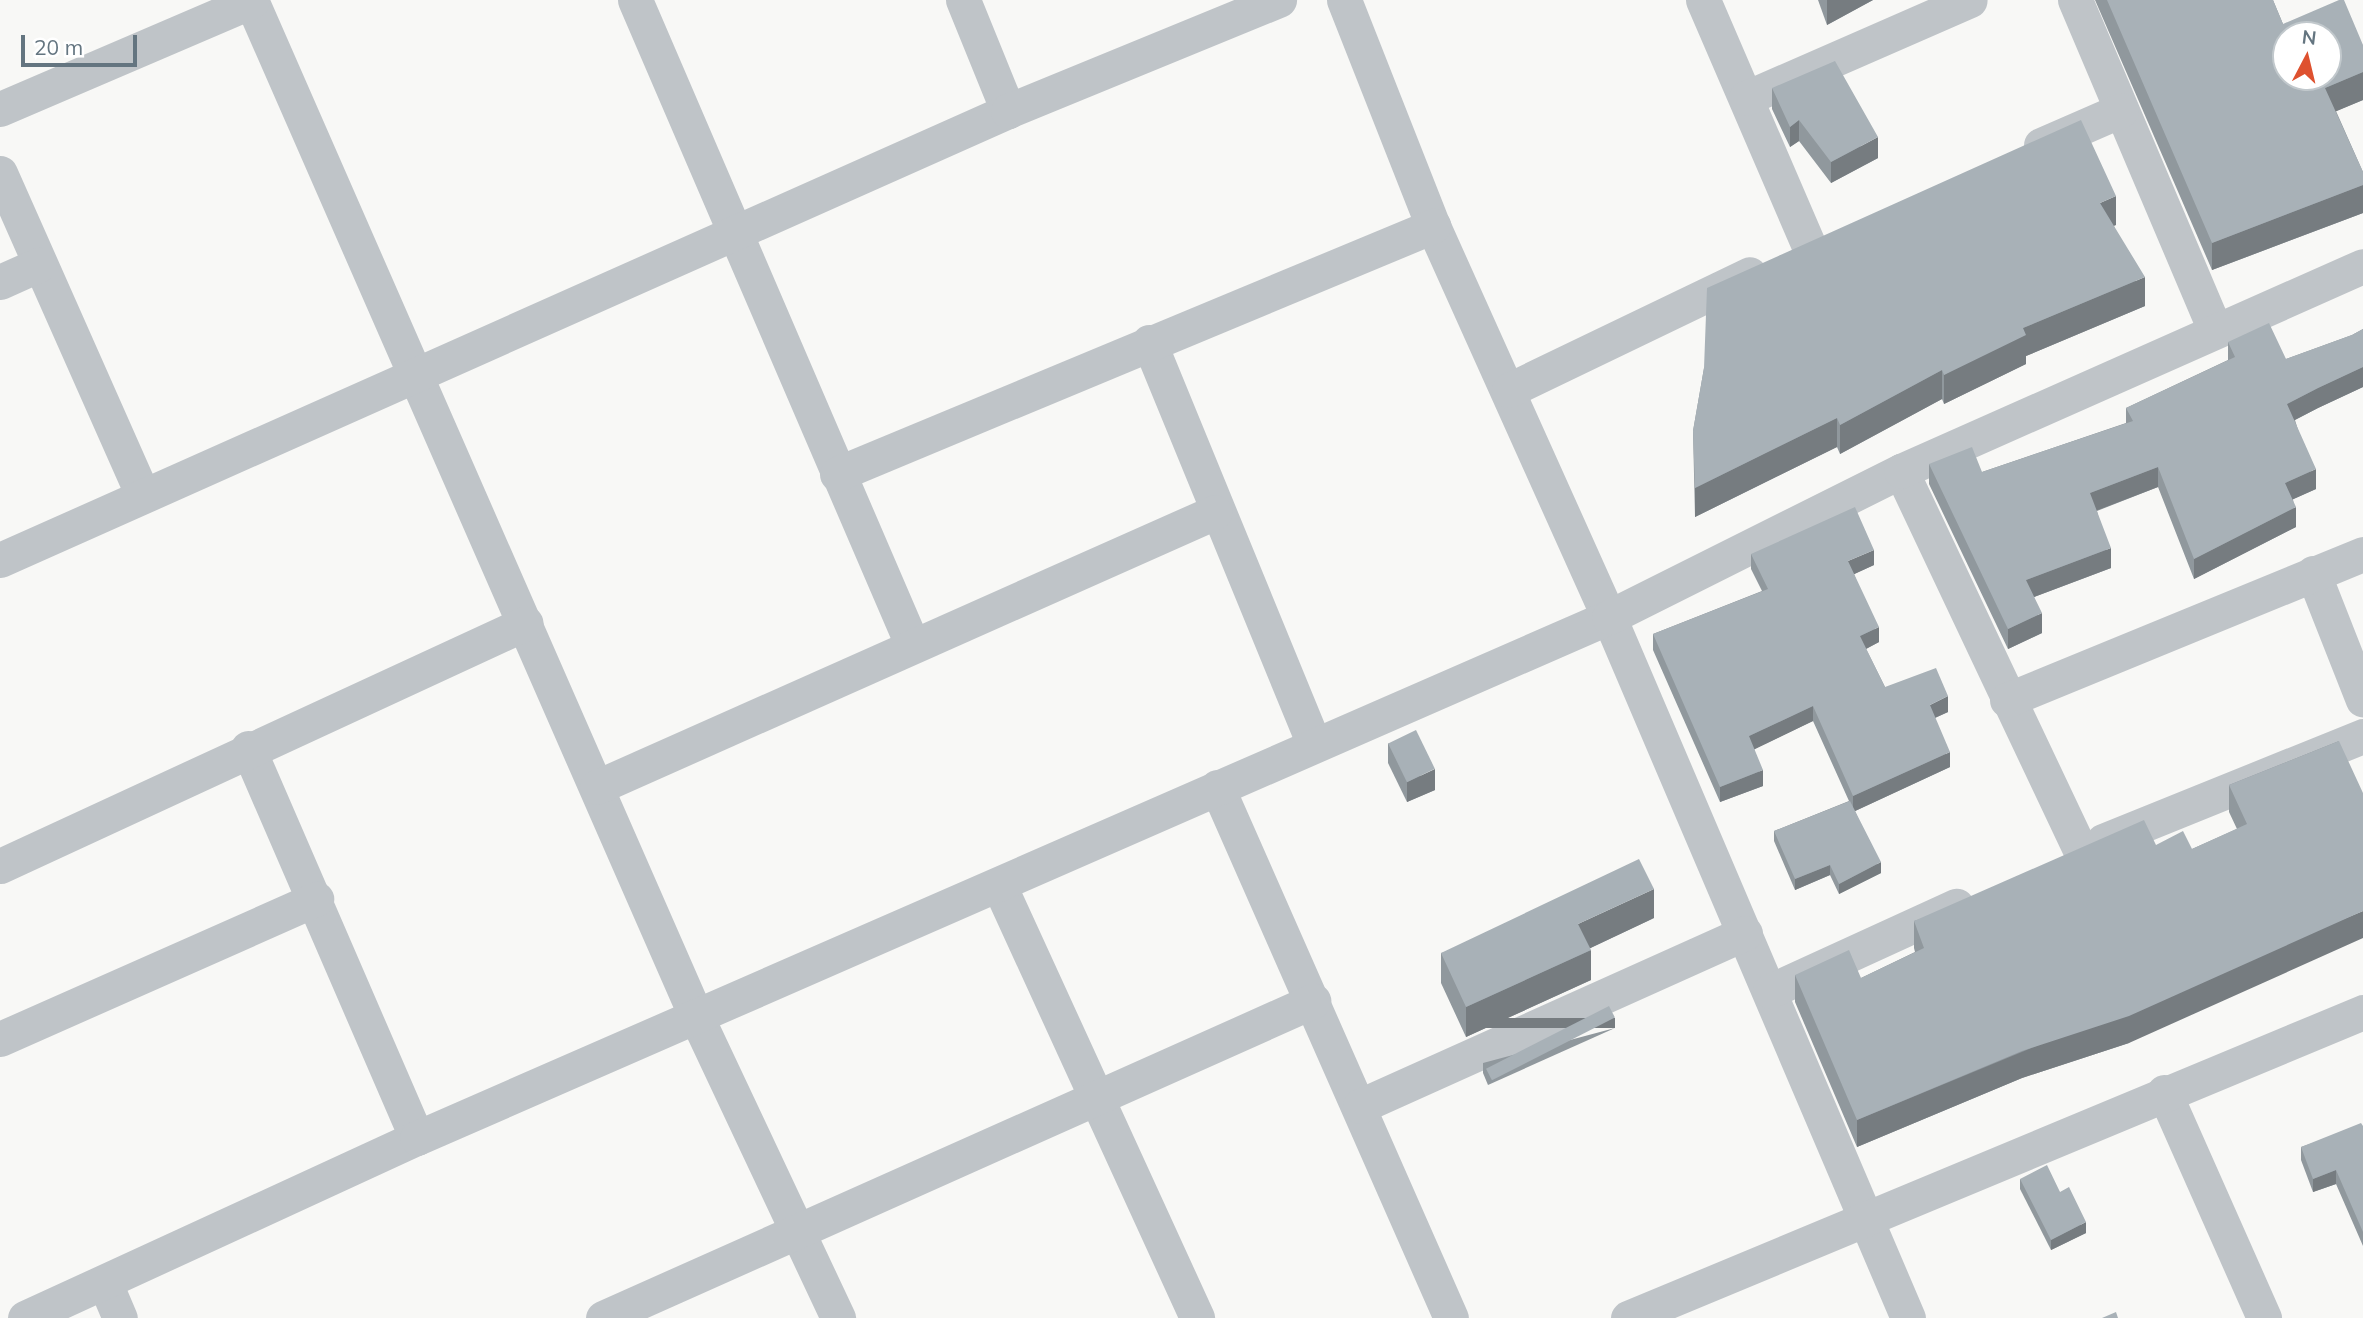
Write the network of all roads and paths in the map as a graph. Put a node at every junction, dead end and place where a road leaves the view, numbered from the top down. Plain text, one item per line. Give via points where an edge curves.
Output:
1 (635, 0) edge
2 (963, 0) edge
3 (1279, 0) edge
4 (1345, 0) edge
5 (1703, 0) edge
6 (1970, 0) edge
7 (2075, 0) edge
8 (252, 1) edge
9 (1746, 98) junction
10 (0, 109) edge
11 (2121, 110) junction
12 (1008, 111) junction
13 (2009, 159) edge
14 (0, 173) edge
15 (1433, 226) junction
16 (1846, 230) edge
17 (734, 234) junction
18 (1809, 246) junction
19 (38, 265) junction
20 (2363, 266) edge
21 (0, 282) edge
22 (2215, 330) junction
23 (1149, 342) junction
24 (415, 372) junction
25 (1509, 390) junction
26 (1901, 471) junction
27 (837, 474) junction
28 (142, 493) junction
29 (1215, 512) junction
30 (2363, 554) edge
31 (0, 560) edge
32 (2313, 573) junction
33 (1609, 617) junction
34 (526, 624) junction
35 (912, 645) junction
36 (2363, 699) edge
37 (2007, 700) junction
38 (2363, 736) edge
39 (1314, 744) junction
40 (248, 748) junction
41 (597, 786) junction
42 (1217, 788) junction
43 (2080, 850) junction
44 (0, 866) edge
45 (2043, 867) edge
46 (999, 885) junction
47 (1993, 890) edge
48 (316, 899) junction
49 (1745, 933) junction
50 (1770, 991) junction
51 (1313, 1001) junction
52 (2363, 1012) edge
53 (696, 1016) junction
54 (3, 1028) edge
55 (2164, 1092) junction
56 (1093, 1096) junction
57 (1360, 1106) junction
58 (417, 1138) junction
59 (1867, 1219) junction
60 (803, 1233) junction
61 (105, 1283) junction
62 (25, 1318) edge
63 (120, 1318) edge
64 (603, 1318) edge
65 (838, 1318) edge
66 (1197, 1318) edge
67 (1451, 1318) edge
68 (1628, 1318) edge
69 (1908, 1318) edge
70 (2264, 1318) edge

1 - 17 street
2 - 12 street
3 - 12 street
4 - 15 street
5 - 9 street
6 - 9 street
7 - 11 street
8 - 10 street
8 - 24 street
9 - 18 street
11 - 13 street
11 - 22 street
12 - 17 street
14 - 19 street
15 - 23 street
15 - 25 street
16 - 18 street
17 - 24 street
17 - 27 street
18 - 25 street
19 - 21 street
19 - 28 street
20 - 22 street
22 - 26 street
23 - 27 street
23 - 29 street
24 - 28 street
24 - 34 street
25 - 33 street
26 - 33 street
26 - 37 street
27 - 35 street
28 - 31 street
29 - 35 street
29 - 39 street
30 - 32 street
32 - 36 street
32 - 37 street
33 - 39 street
33 - 49 street
34 - 40 street
34 - 41 street
35 - 41 street
37 - 43 street
38 - 43 street
39 - 42 street
40 - 44 street
40 - 48 street
41 - 53 street
42 - 46 street
42 - 51 street
43 - 45 street
46 - 53 street
46 - 56 street
47 - 50 street
48 - 54 street
48 - 58 street
49 - 50 street
49 - 57 street
50 - 59 street
51 - 56 street
51 - 57 street
52 - 55 street
53 - 58 street
53 - 60 street
55 - 59 street
55 - 70 street
56 - 60 street
56 - 66 street
57 - 67 street
58 - 61 street
59 - 68 street
59 - 69 street
60 - 64 street
60 - 65 street
61 - 62 street
61 - 63 street

